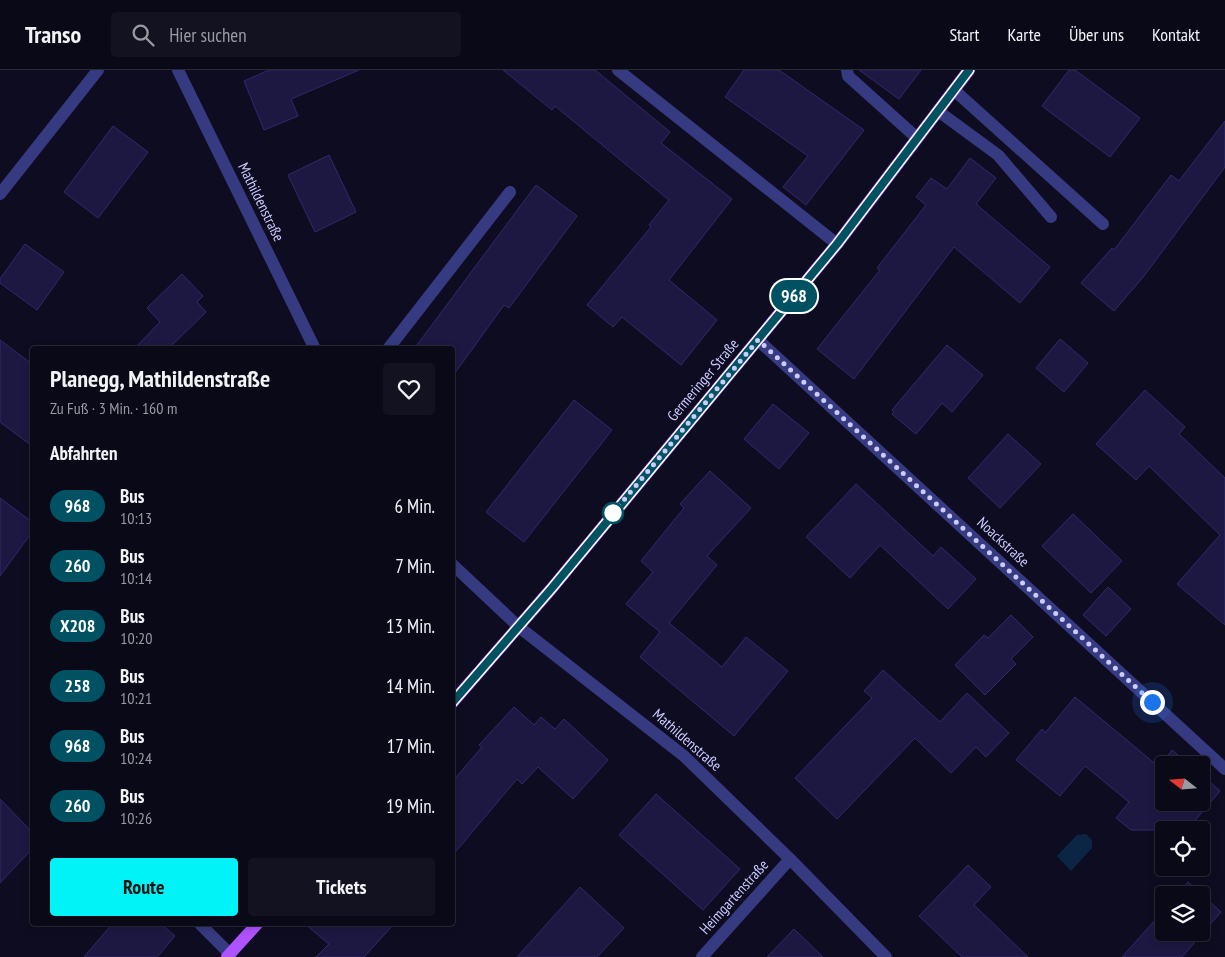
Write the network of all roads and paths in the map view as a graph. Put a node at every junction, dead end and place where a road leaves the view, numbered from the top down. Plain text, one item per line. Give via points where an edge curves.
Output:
1 (98, 70) edge
2 (178, 70) edge
3 (618, 70) edge
4 (847, 70) edge
5 (969, 70) edge
6 (954, 90) junction
7 (938, 111) junction
8 (917, 138) junction
9 (510, 192) dead end
10 (0, 194) edge
11 (1051, 217) dead end
12 (1103, 224) dead end
13 (837, 244) junction
14 (758, 340) junction
15 (314, 346) edge
16 (390, 346) edge
17 (455, 567) edge
18 (519, 627) junction
19 (455, 701) edge
20 (1225, 769) edge
21 (790, 859) junction
22 (202, 926) edge
23 (255, 926) edge
24 (228, 955) edge
25 (702, 957) edge
26 (886, 957) edge

1 - 10 street
2 - 15 street, Mathildenstraße
3 - 13 street
4 - 8 street via 848,76
5 - 6 main road, Germeringer Straße
6 - 7 main road, Germeringer Straße
6 - 12 street
7 - 8 main road, Germeringer Straße
7 - 11 street via 998,155
8 - 13 main road, Germeringer Straße
9 - 16 street
13 - 14 main road, Germeringer Straße
14 - 18 main road, Germeringer Straße
14 - 20 street, Noackstraße
17 - 18 street, Mathildenstraße
18 - 19 main road, Germeringer Straße
18 - 21 street, Mathildenstraße via 684,756
21 - 25 street, Heimgartenstraße
21 - 26 street, Mathildenstraße
22 - 24 street
23 - 24 main road

